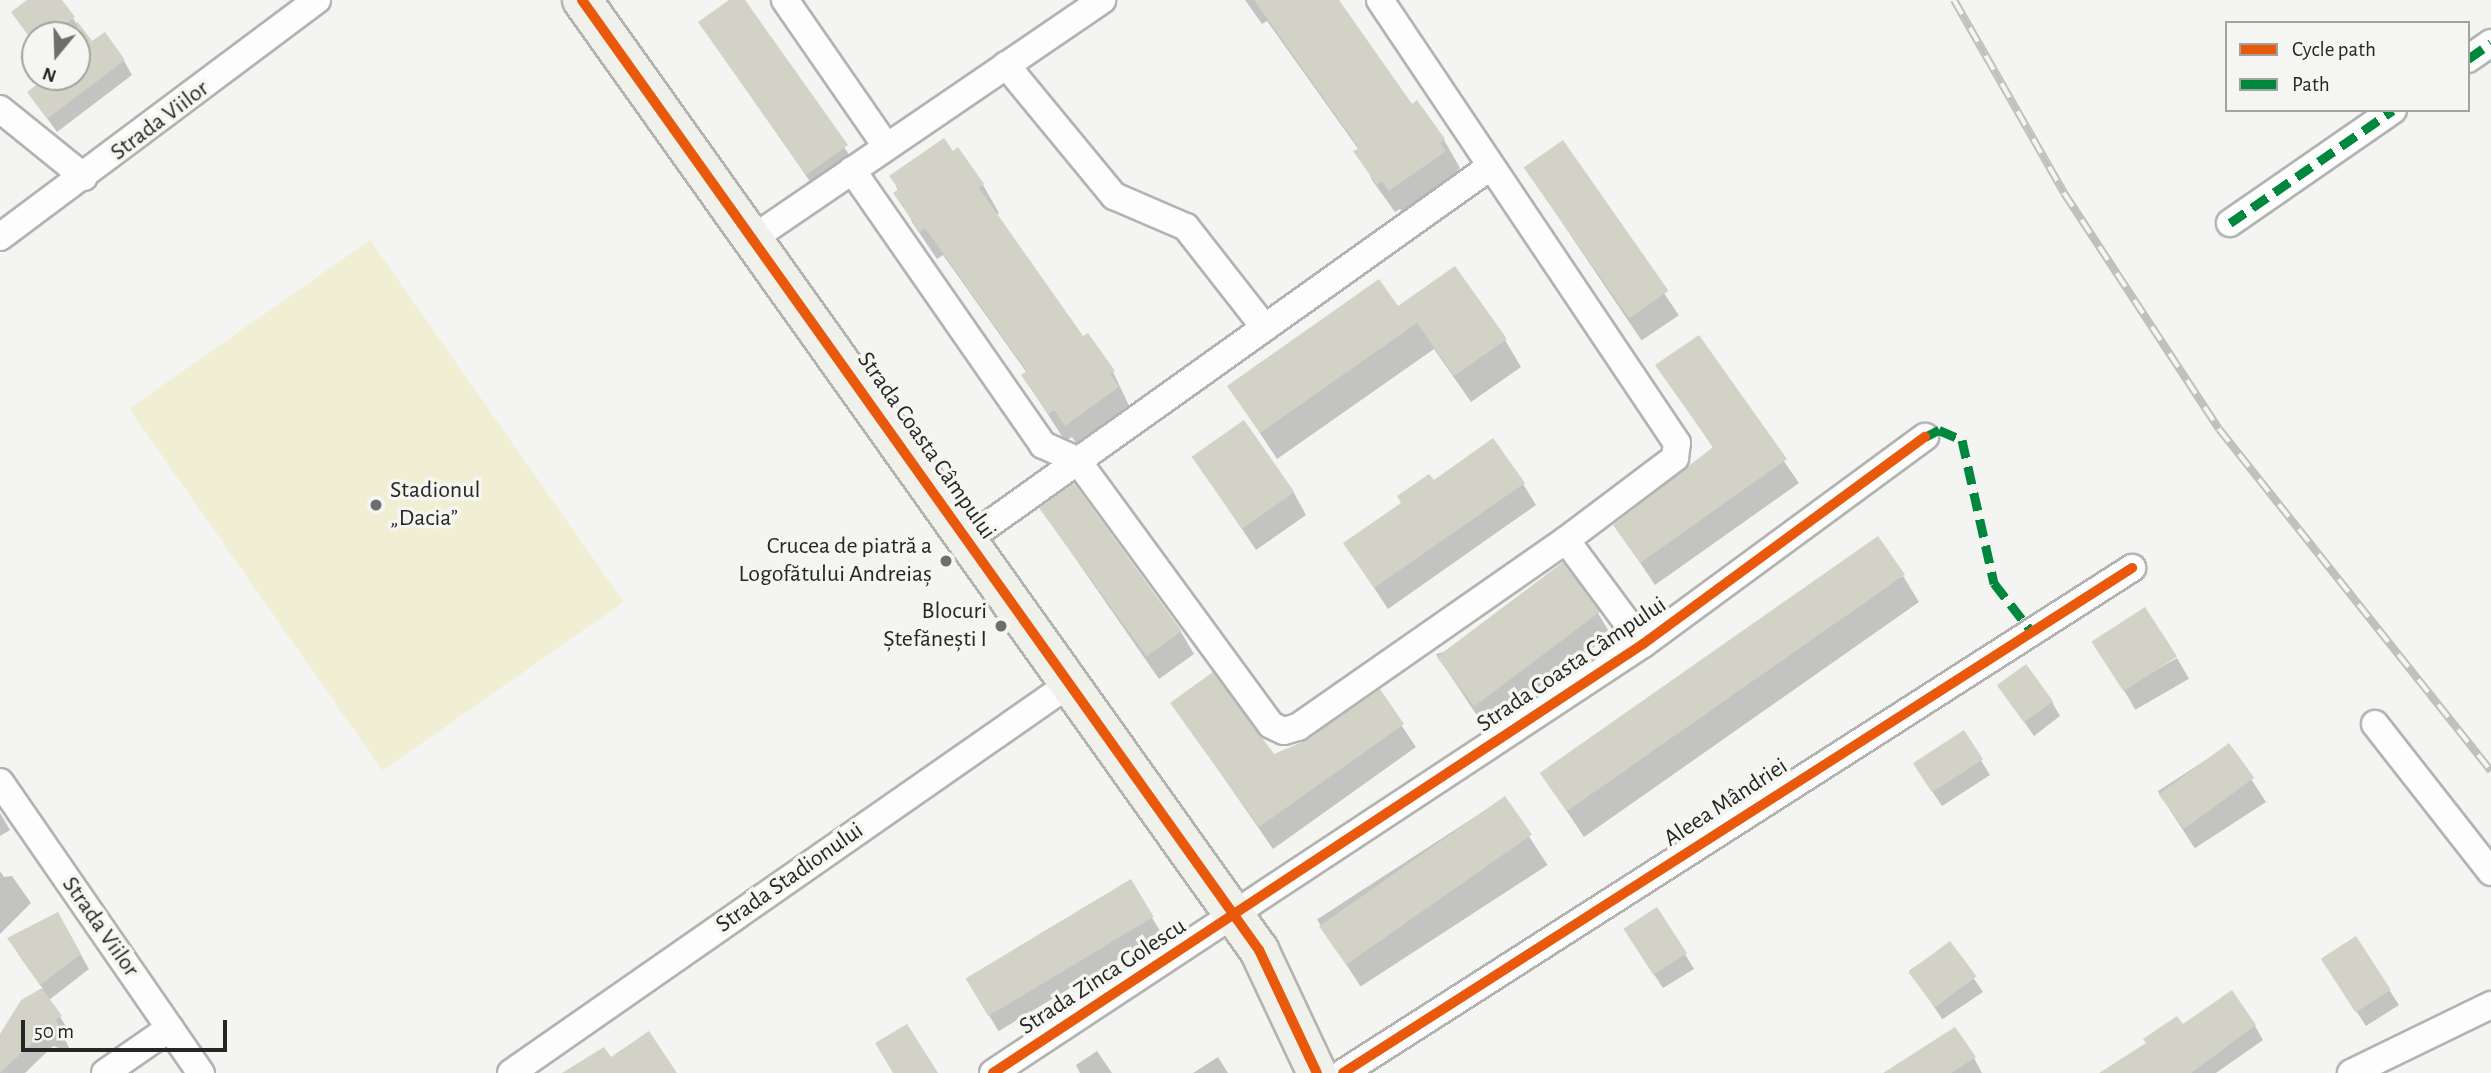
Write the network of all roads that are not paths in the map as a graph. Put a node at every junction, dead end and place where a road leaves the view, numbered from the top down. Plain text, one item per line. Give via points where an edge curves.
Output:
1 (317, 0) edge
2 (582, 0) edge
3 (785, 0) edge
4 (1102, 0) edge
5 (1380, 0) edge
6 (2491, 43) edge
7 (2470, 58) edge
8 (1006, 65) junction
9 (0, 110) edge
10 (2390, 112) edge
11 (886, 146) junction
12 (1490, 167) junction
13 (852, 170) junction
14 (84, 177) junction
15 (2230, 223) dead end
16 (0, 237) edge
17 (752, 239) junction
18 (1265, 328) junction
19 (1925, 437) dead end
20 (1077, 460) junction
21 (967, 540) junction
22 (1566, 540) junction
23 (2132, 568) dead end
24 (1643, 644) junction
25 (1069, 684) junction
26 (2375, 724) dead end
27 (0, 782) edge
28 (2491, 872) edge
29 (1236, 917) junction
30 (2491, 1005) edge
31 (170, 1028) junction
32 (105, 1073) edge
33 (201, 1073) edge
34 (511, 1073) edge
35 (993, 1073) edge
36 (1317, 1073) edge
37 (1343, 1073) edge
38 (2351, 1073) edge

1 - 14 street, Strada Viilor
2 - 17 street, Strada Coasta Câmpului
3 - 11 street
4 - 8 street
5 - 12 street
6 - 7 street
8 - 11 street
8 - 18 street via 1105,187 1114,196 1186,227
9 - 14 street
10 - 15 street
11 - 13 street
12 - 18 street, Strada Coasta Câmpului
12 - 22 street via 1678,443 1675,458
13 - 17 street
13 - 20 street via 1043,445
14 - 16 street, Strada Viilor
17 - 21 street, Strada Coasta Câmpului
18 - 20 street, Strada Coasta Câmpului
19 - 24 street, Strada Coasta Câmpului
20 - 21 street, Strada Coasta Câmpului
20 - 22 street via 1271,725 1284,731 1298,727
21 - 25 street, Strada Coasta Câmpului
22 - 24 street, Strada Coasta Câmpului
23 - 37 street, Aleea Mândriei
24 - 29 street, Strada Coasta Câmpului
25 - 29 street, Strada Coasta Câmpului
25 - 34 street, Strada Stadionului
26 - 28 street
27 - 31 street, Strada Viilor
29 - 35 street, Strada Zinca Golescu
29 - 36 street, Strada Coasta Câmpului via 1259,950
30 - 38 street
31 - 32 street
31 - 33 street, Strada Viilor

